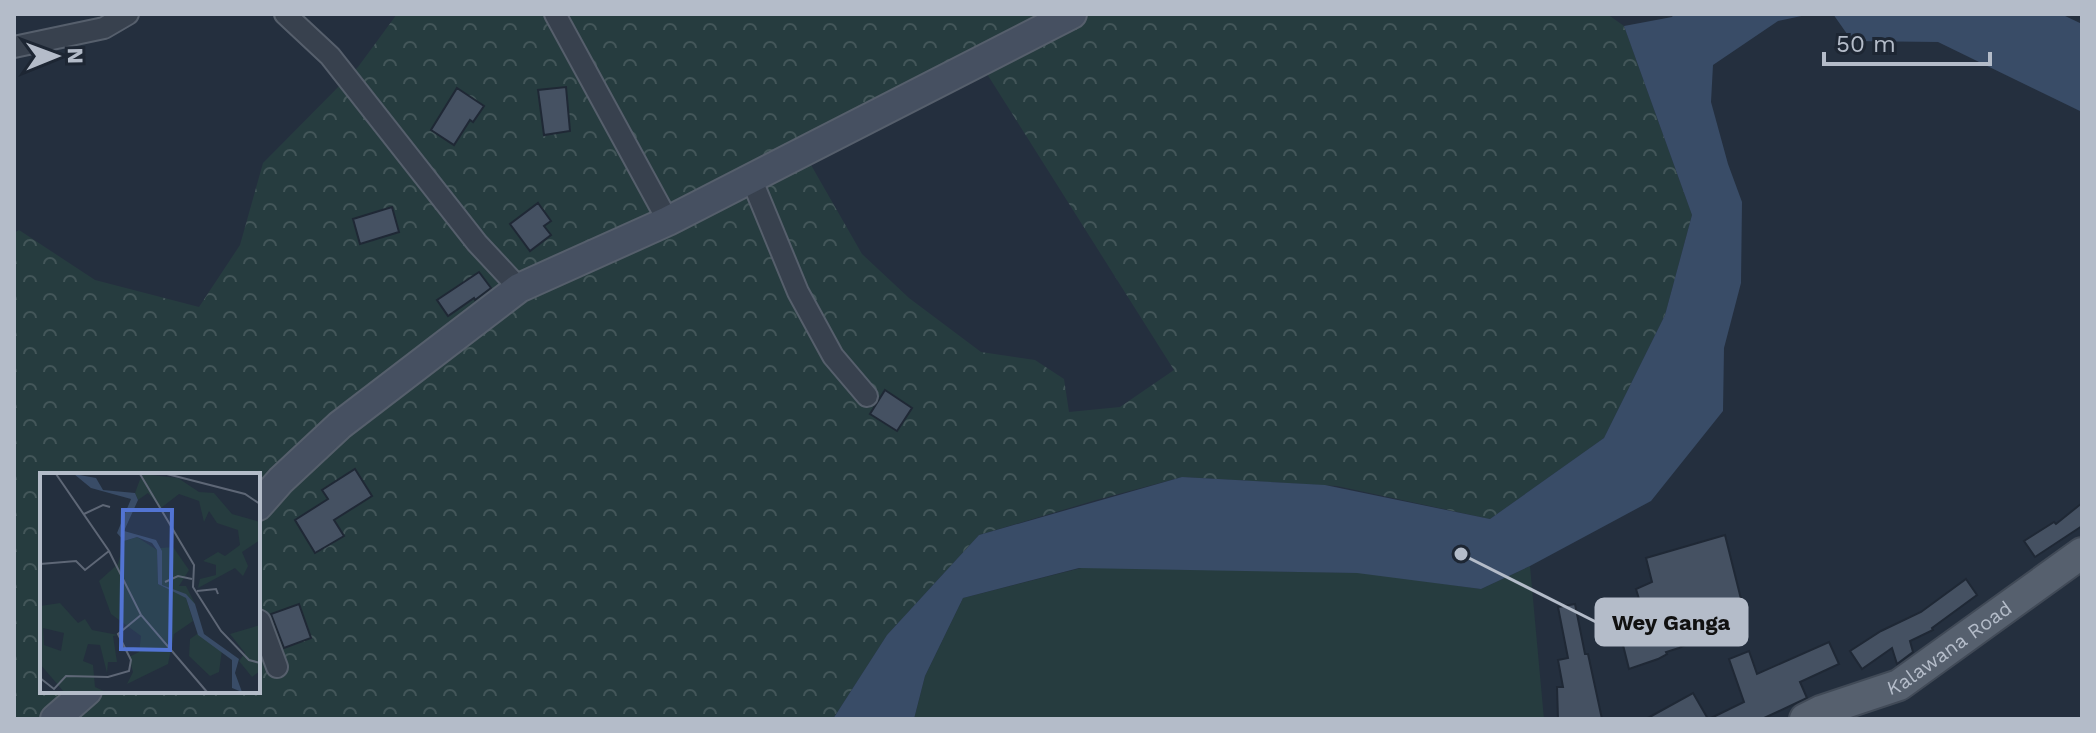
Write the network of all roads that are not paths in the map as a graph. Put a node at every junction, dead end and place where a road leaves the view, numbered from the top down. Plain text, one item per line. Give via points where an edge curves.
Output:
1 (128, 14) edge
2 (285, 14) edge
3 (555, 14) edge
4 (1072, 14) edge
5 (14, 47) edge
6 (751, 178) junction
7 (668, 221) junction
8 (519, 288) junction
9 (867, 396) dead end
10 (260, 504) edge
11 (2082, 553) edge
12 (260, 621) edge
13 (277, 667) dead end
14 (85, 693) edge
15 (55, 719) edge
16 (1805, 719) edge

1 - 5 street via 104,28
2 - 8 street via 330,56 477,243
3 - 7 street
4 - 6 street
6 - 7 street
6 - 9 street via 798,292 833,356
7 - 8 street
8 - 10 street via 340,425
11 - 16 main road, Kalawana Road via 1899,685
12 - 13 street
14 - 15 street

